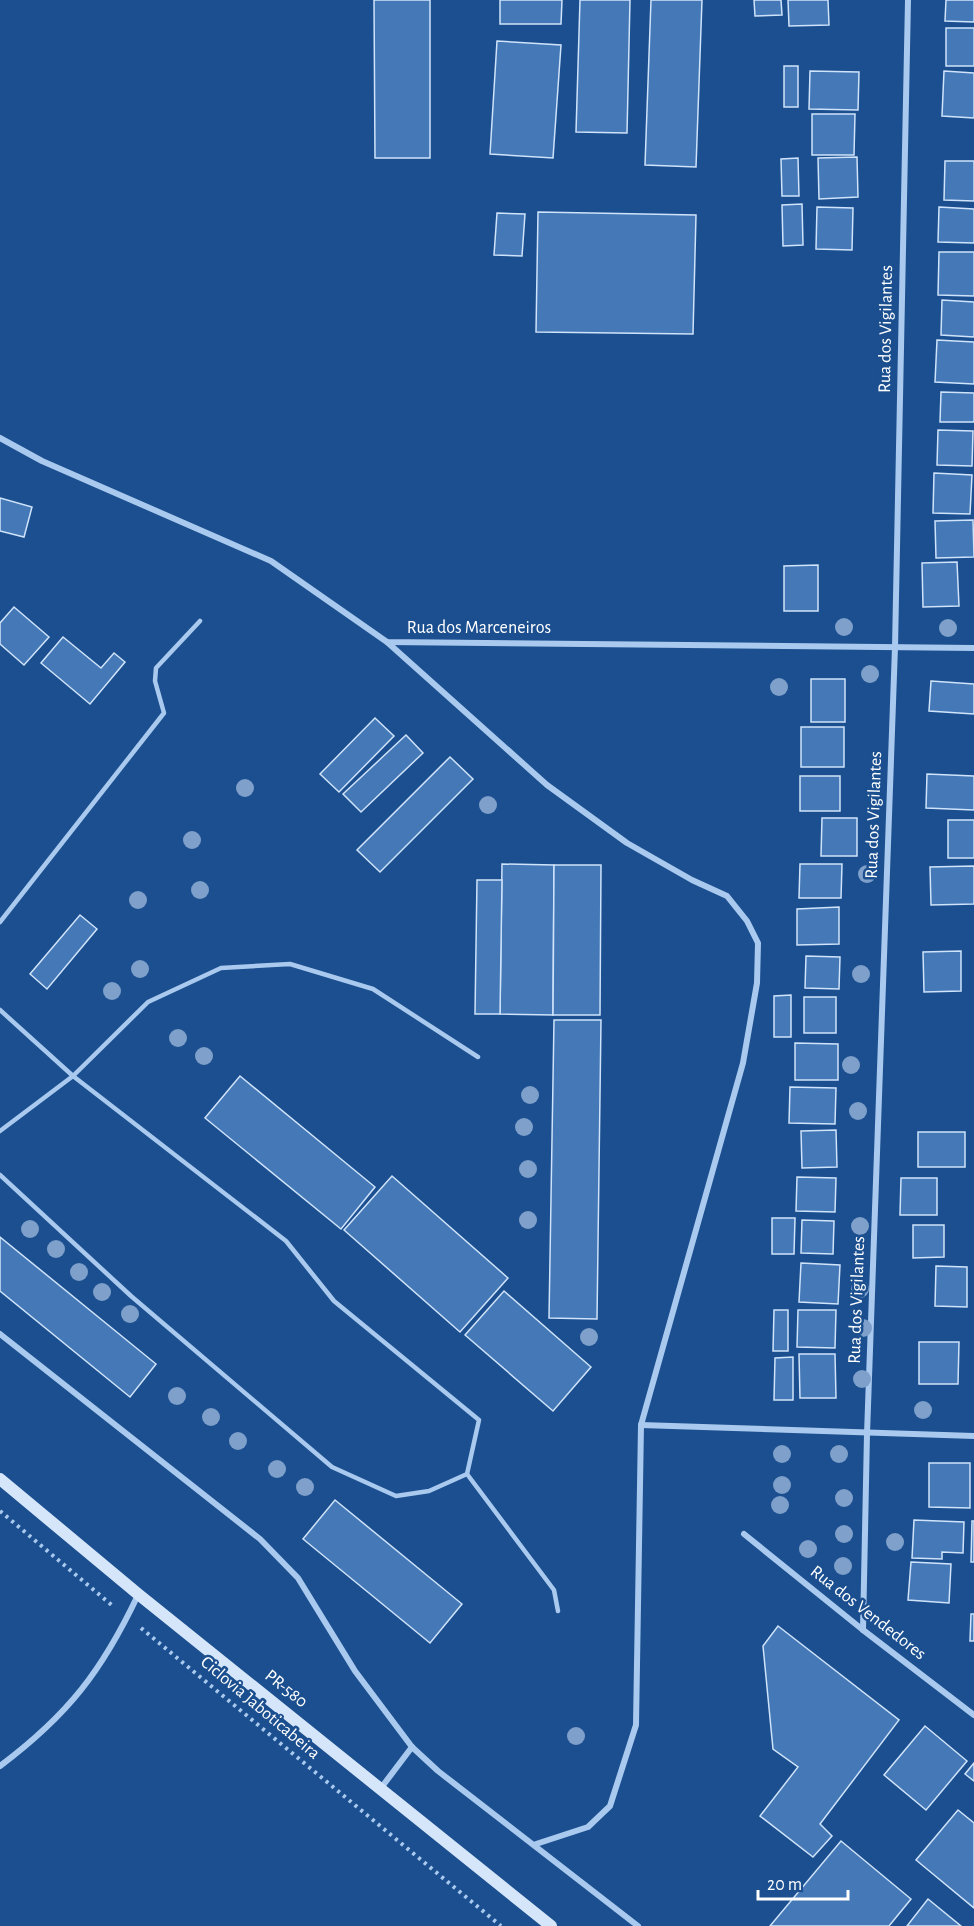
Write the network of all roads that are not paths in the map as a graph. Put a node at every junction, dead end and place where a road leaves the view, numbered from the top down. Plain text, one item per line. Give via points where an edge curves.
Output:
1 (908, 0) edge
2 (0, 438) edge
3 (200, 621) dead end
4 (387, 642) junction
5 (895, 647) junction
6 (974, 648) edge
7 (0, 922) edge
8 (0, 1010) edge
9 (478, 1057) dead end
10 (74, 1076) junction
11 (0, 1131) edge
12 (0, 1175) edge
13 (0, 1334) edge
14 (641, 1425) junction
15 (867, 1434) junction
16 (974, 1436) edge
17 (467, 1474) junction
18 (0, 1479) edge
19 (744, 1534) dead end
20 (138, 1594) junction
21 (558, 1611) dead end
22 (863, 1630) junction
23 (974, 1715) edge
24 (412, 1746) junction
25 (0, 1766) edge
26 (381, 1788) junction
27 (536, 1844) junction
28 (551, 1926) edge
29 (638, 1926) edge

1 - 5 street, Rua dos Vigilantes
2 - 4 street, Rua dos Marceneiros via 42,461 271,561
3 - 7 lane via 156,668 155,681 164,713
4 - 5 street, Rua dos Marceneiros
4 - 14 street via 547,785 627,843 727,896 758,943 758,983 743,1063
5 - 6 street, Rua dos Marceneiros
5 - 15 street, Rua dos Vigilantes
8 - 10 lane
9 - 10 lane via 374,989 290,964 221,968 148,1002
10 - 11 lane
10 - 17 lane via 286,1241 334,1301 479,1420
12 - 17 lane via 130,1296 332,1467 396,1496 429,1491
13 - 24 street via 260,1539 298,1578 355,1671
14 - 15 street
14 - 27 street via 636,1725 610,1806 588,1827
15 - 16 street
15 - 22 street, Rua dos Vigilantes
17 - 21 lane via 554,1590
18 - 20 main road, PR-580 / PR-580
19 - 22 street, Rua dos Vendedores
20 - 25 street via 88,1684 52,1724
20 - 26 main road, PR-580 / PR-580
22 - 23 street, Rua dos Vendedores
24 - 26 street
24 - 27 street via 438,1771
26 - 28 main road, PR-580 / PR-580
27 - 29 street

